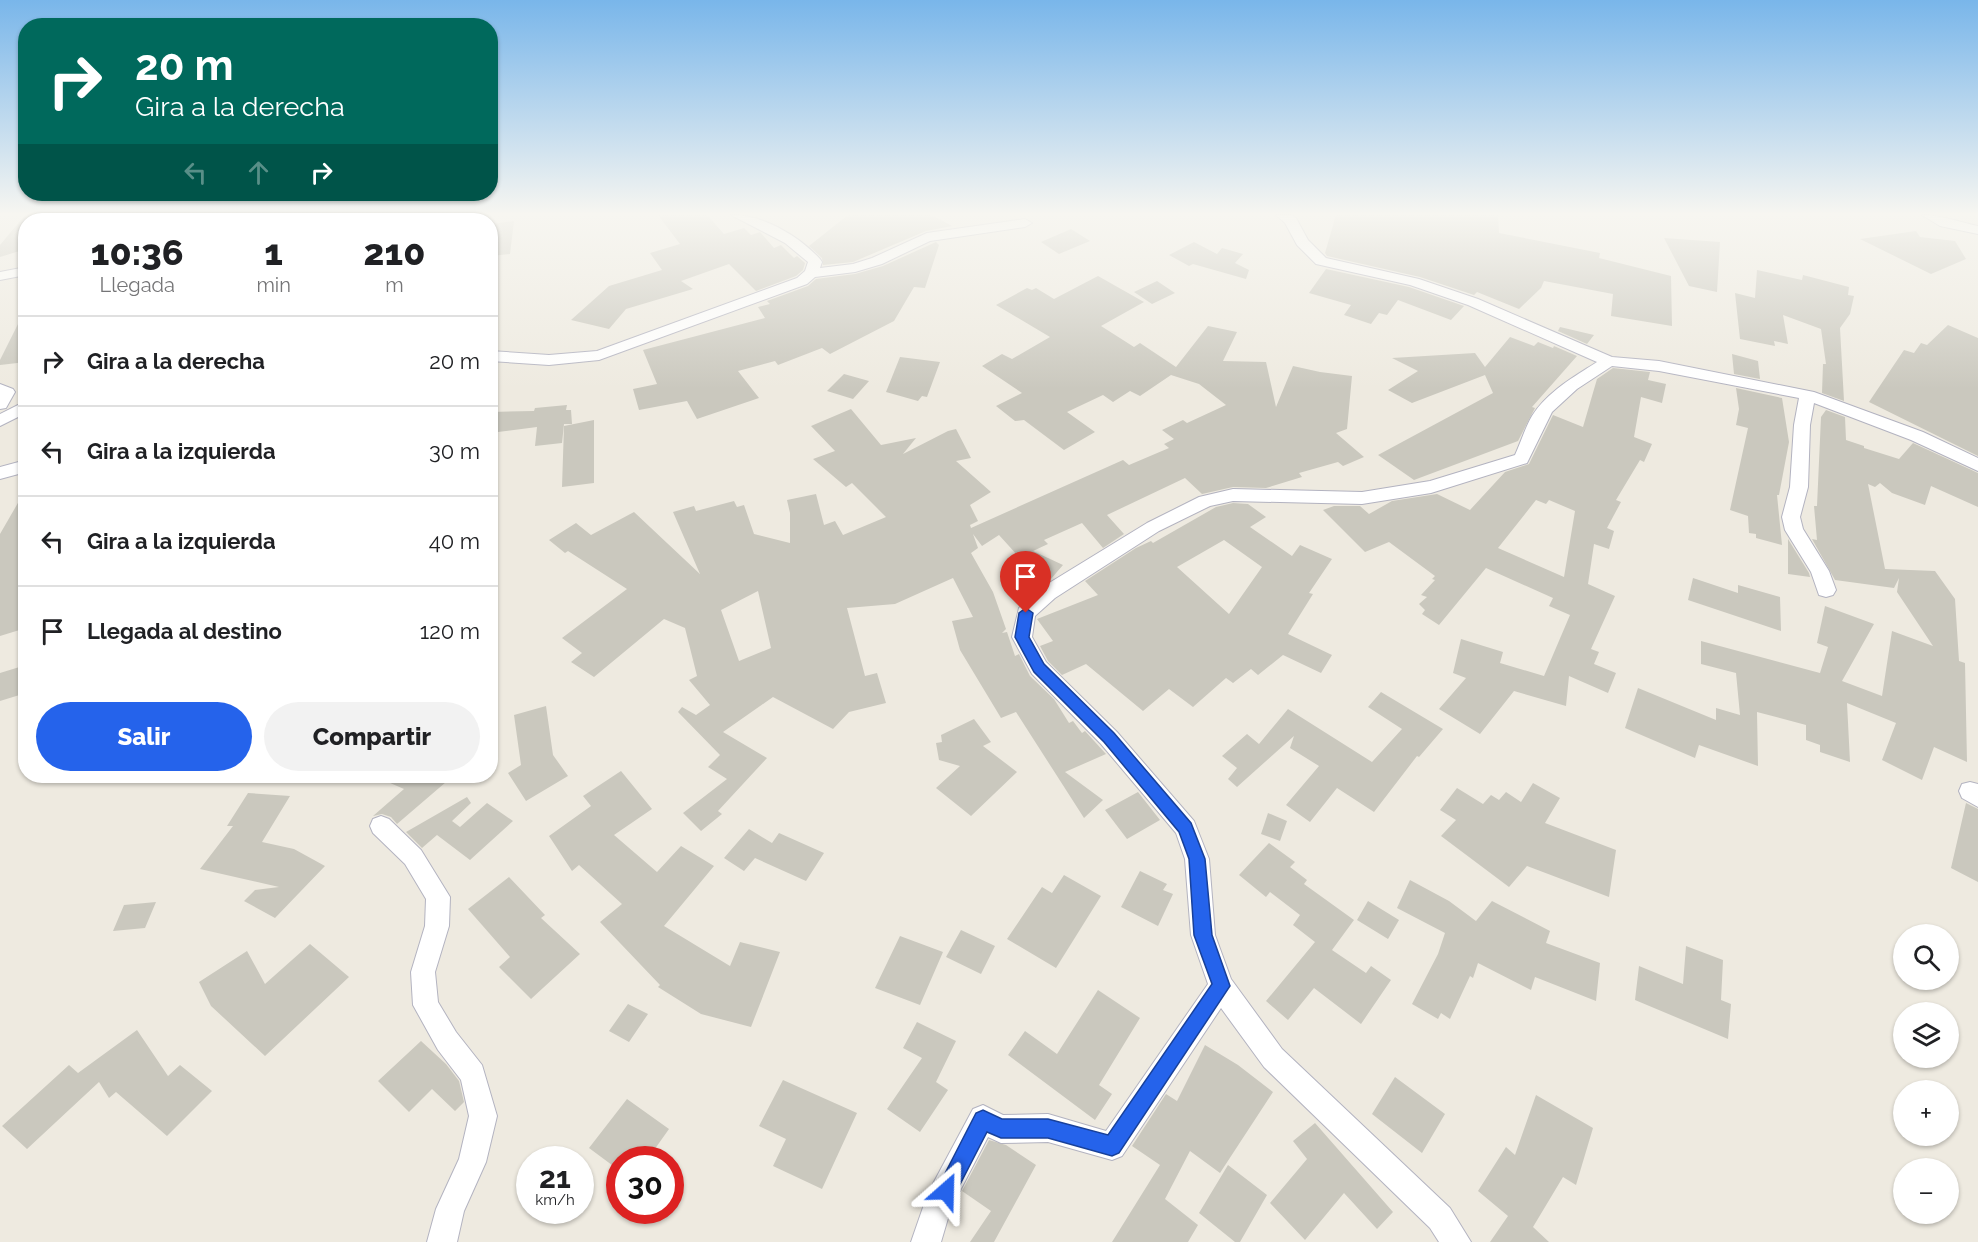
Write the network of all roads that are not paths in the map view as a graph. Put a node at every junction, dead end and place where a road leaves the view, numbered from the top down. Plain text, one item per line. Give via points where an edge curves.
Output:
1 (811, 273) edge
2 (1374, 273) edge
3 (498, 357) edge
4 (1609, 361) junction
5 (0, 389) edge
6 (1808, 395) junction
7 (0, 404) edge
8 (18, 411) edge
9 (0, 421) edge
10 (1978, 465) edge
11 (18, 468) edge
12 (0, 473) edge
13 (1826, 590) dead end
14 (381, 826) dead end
15 (1221, 986) junction
16 (442, 1242) edge
17 (926, 1242) edge
18 (1456, 1242) edge

1 - 3 street via 802,281 599,355 549,360
2 - 4 street via 1473,302
4 - 6 street via 1659,366
4 - 15 street via 1570,386 1540,417 1521,459 1431,487 1362,498 1233,495 1205,501 1085,568 1048,592 1026,613 1022,637 1039,668 1109,738 1186,828 1197,859 1203,935
5 - 7 street via 7,392
6 - 10 street via 1917,436
6 - 13 street via 1802,425 1799,487 1791,517
8 - 9 street
11 - 12 street
14 - 16 street via 413,857 438,897 437,926 423,972 426,1005 473,1074 483,1116 472,1162 450,1209
15 - 17 street via 1112,1146 1048,1128 1001,1129 983,1119 938,1203
15 - 18 street via 1273,1058 1440,1218

